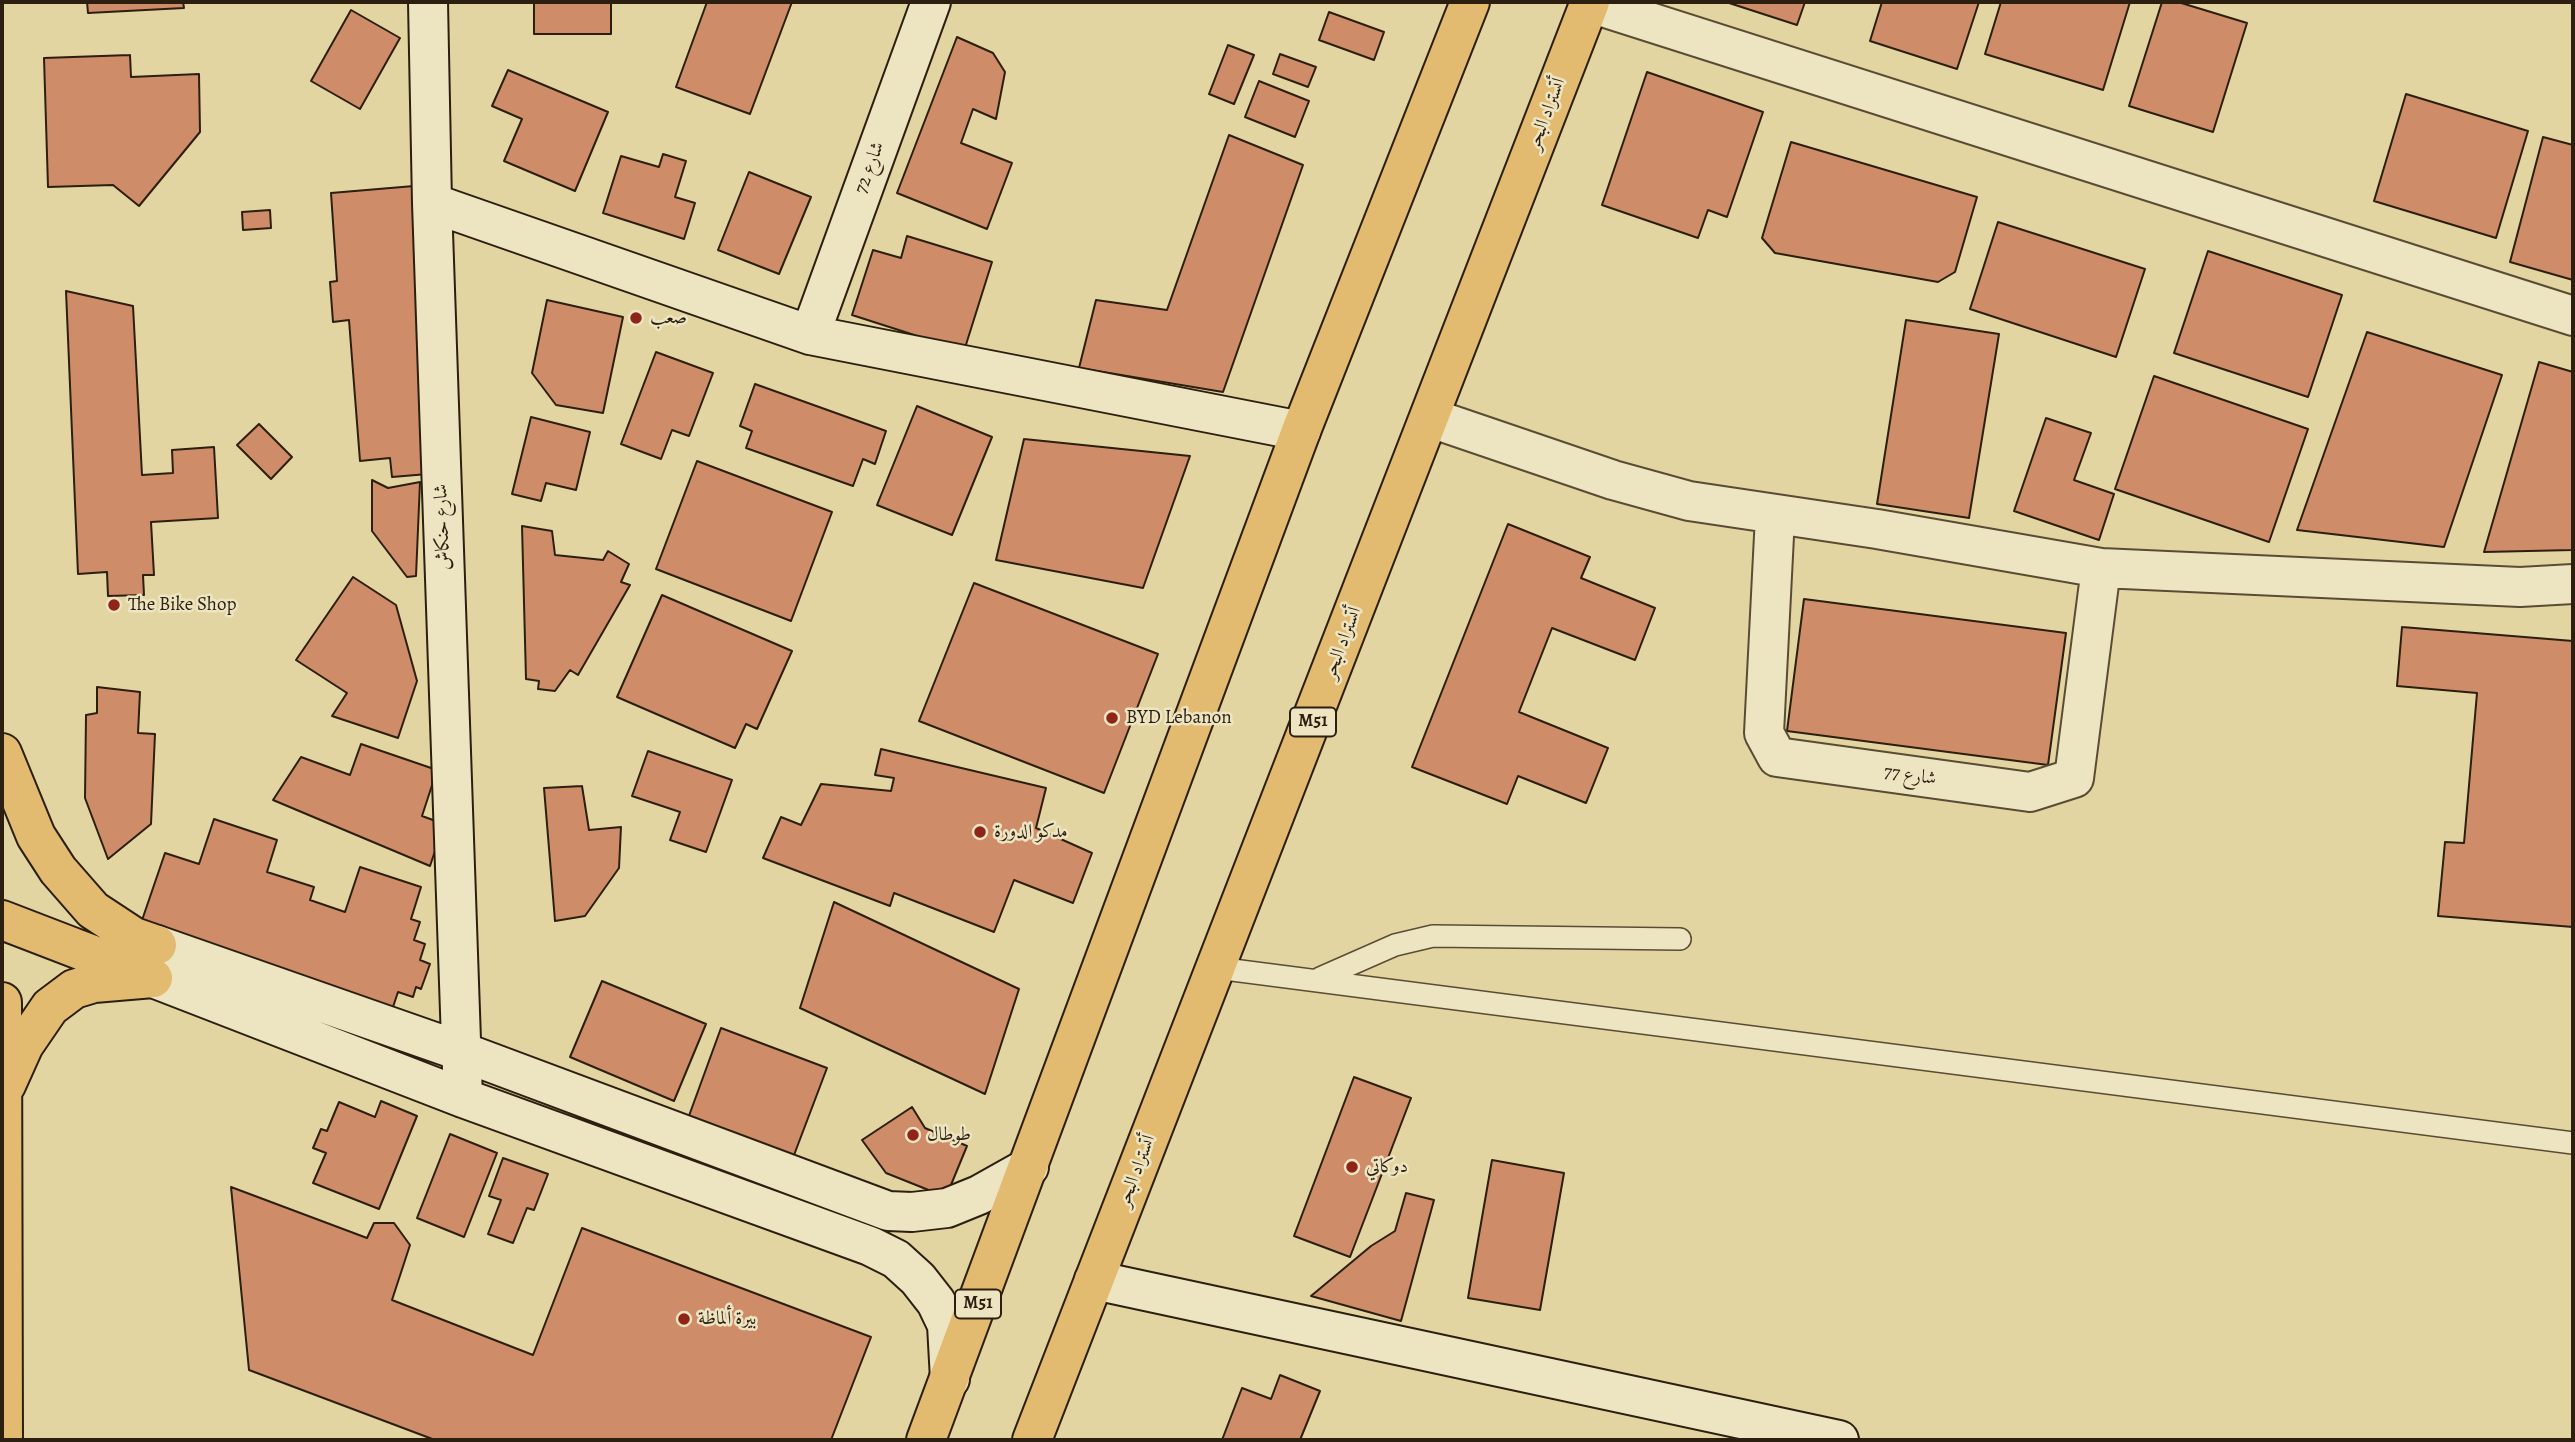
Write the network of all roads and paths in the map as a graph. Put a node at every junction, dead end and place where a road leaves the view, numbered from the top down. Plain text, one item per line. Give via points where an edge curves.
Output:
1 (428, 2) edge
2 (931, 2) edge
3 (1471, 2) edge
4 (1590, 2) edge
5 (432, 203) junction
6 (2573, 316) edge
7 (810, 335) junction
8 (1431, 418) junction
9 (1301, 431) junction
10 (1775, 516) junction
11 (2101, 568) junction
12 (2573, 584) edge
13 (2, 753) edge
14 (2, 920) edge
15 (1680, 939) dead end
16 (155, 962) junction
17 (1217, 968) junction
18 (1318, 979) junction
19 (2, 1002) edge
20 (460, 1051) junction
21 (3, 1094) edge
22 (463, 1098) junction
23 (2573, 1143) edge
24 (1029, 1167) junction
25 (1094, 1280) junction
26 (950, 1379) junction
27 (1821, 1438) edge
28 (3, 1440) edge
29 (926, 1440) edge
30 (1032, 1440) edge

1 - 5 street, شارع حنكاش
2 - 7 street, شارع 72
3 - 9 highway, M51
4 - 6 street
4 - 8 highway, أتستراد البحر / M51
5 - 7 street
5 - 20 street, شارع حنكاش
7 - 9 street
8 - 10 street via 1614,480 1689,501
8 - 17 highway, أتستراد البحر / M51
9 - 24 highway, M51
10 - 11 street
10 - 11 street, شارع 77 via 1764,733 1777,757 2030,792 2074,778
11 - 12 street via 2520,587
13 - 16 highway via 36,836 58,870 93,910 134,937
14 - 16 highway
15 - 18 lane via 1433,936 1395,945
16 - 20 street
16 - 21 highway via 74,989 50,1007 24,1045
16 - 22 street
17 - 18 lane
17 - 25 highway, أتستراد البحر / M51
18 - 23 lane
19 - 21 highway
20 - 22 street, شارع حنكاش
20 - 24 street via 888,1211 947,1208
21 - 28 highway
22 - 26 street via 896,1259 936,1302 947,1325
24 - 26 highway, M51
25 - 27 street
25 - 30 highway, أتستراد البحر / M51
26 - 29 highway, M51

